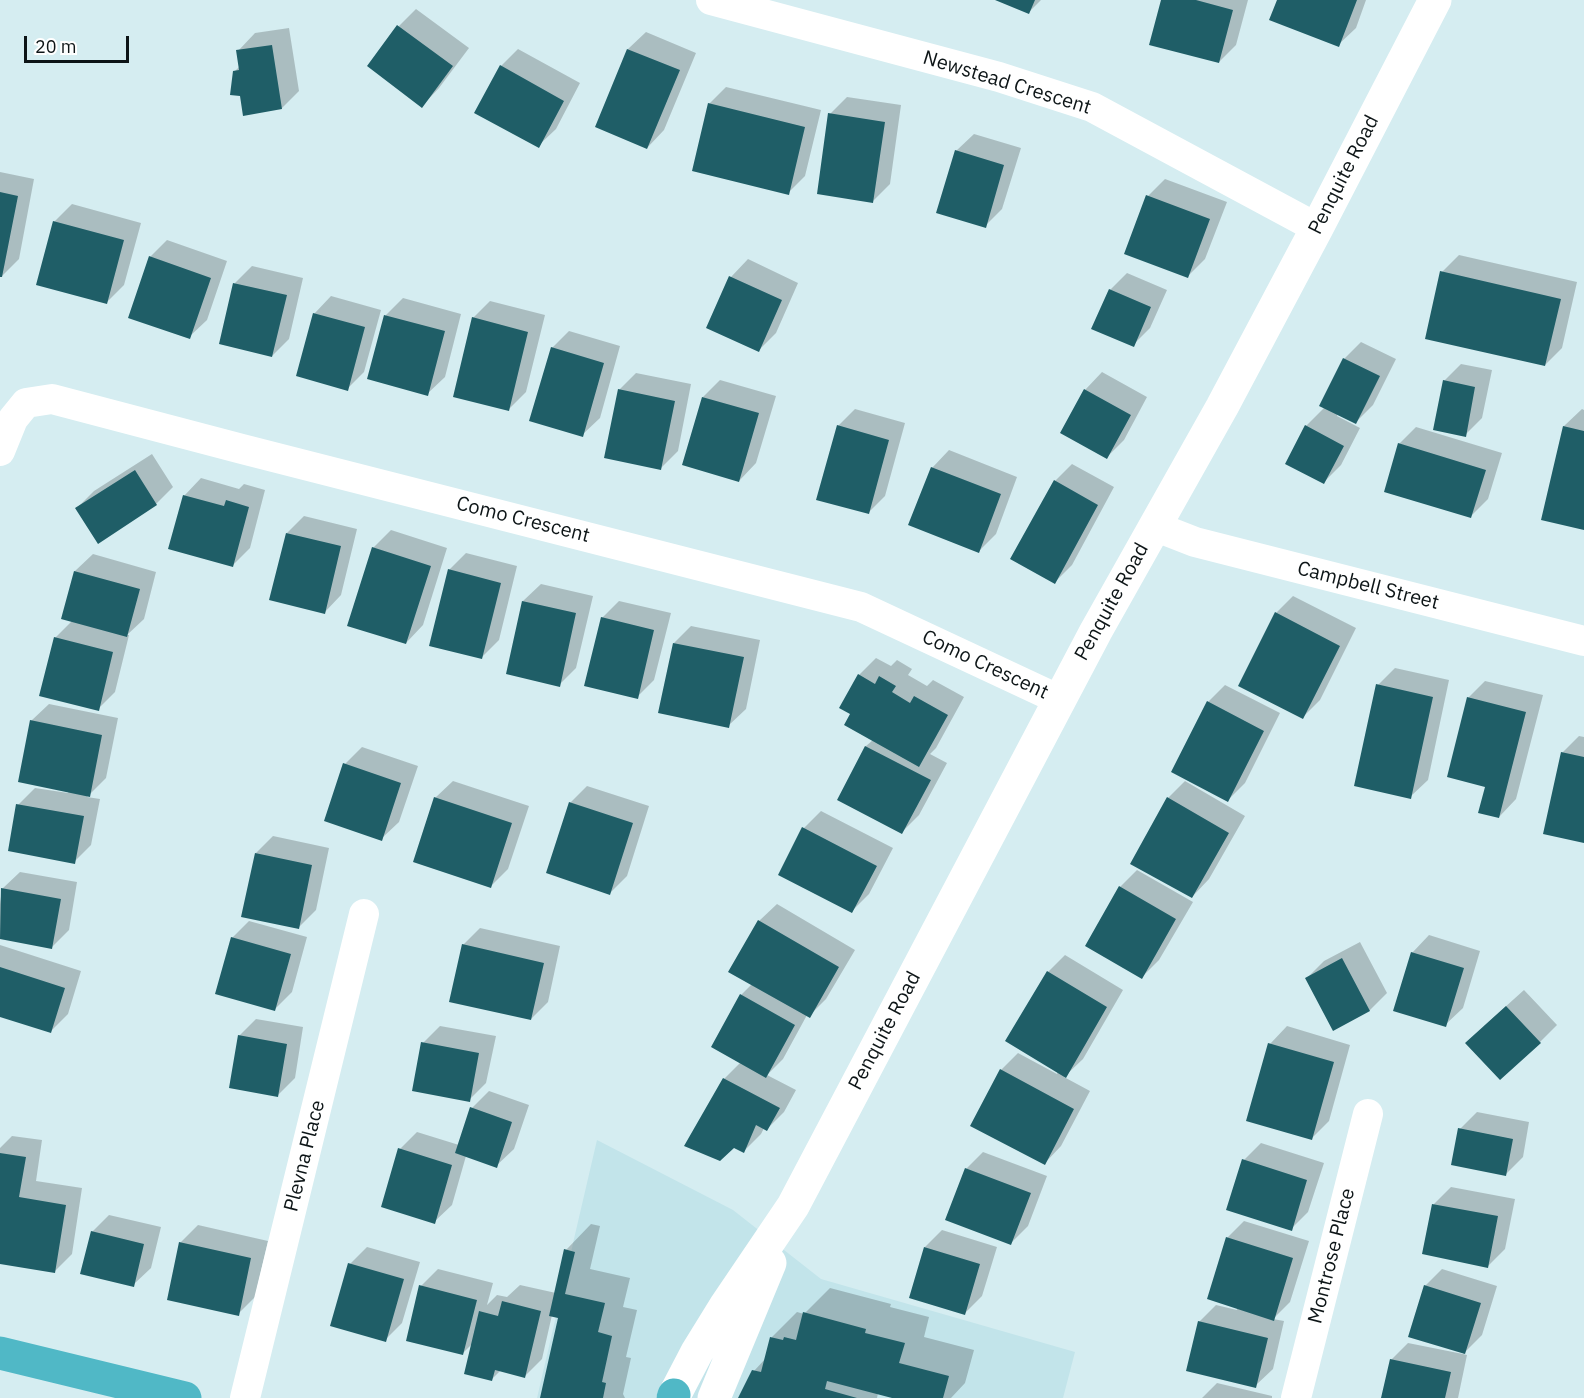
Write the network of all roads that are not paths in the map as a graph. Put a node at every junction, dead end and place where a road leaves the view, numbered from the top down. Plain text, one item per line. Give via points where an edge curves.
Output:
1 (711, 0) edge
2 (1435, 0) edge
3 (1317, 228) junction
4 (0, 451) edge
5 (1154, 526) junction
6 (1584, 641) edge
7 (1060, 700) junction
8 (364, 914) dead end
9 (1368, 1114) dead end
10 (793, 1206) junction
11 (0, 1353) edge
12 (97, 1388) edge
13 (673, 1397) edge
14 (186, 1398) edge
15 (245, 1398) edge
16 (714, 1398) edge
17 (1296, 1398) edge

1 - 3 street, Newstead Crescent via 999,77 1092,107
2 - 3 street, Penquite Road
3 - 5 street, Penquite Road
4 - 7 street, Como Crescent via 13,419 26,403 52,399 861,607
5 - 6 street, Campbell Street via 1195,542
5 - 7 street, Penquite Road
7 - 10 street, Penquite Road
8 - 15 street, Plevna Place
9 - 17 street, Montrose Place
10 - 13 street, Penquite Road via 726,1305
10 - 16 street, Penquite Road
11 - 12 highway
12 - 14 highway

